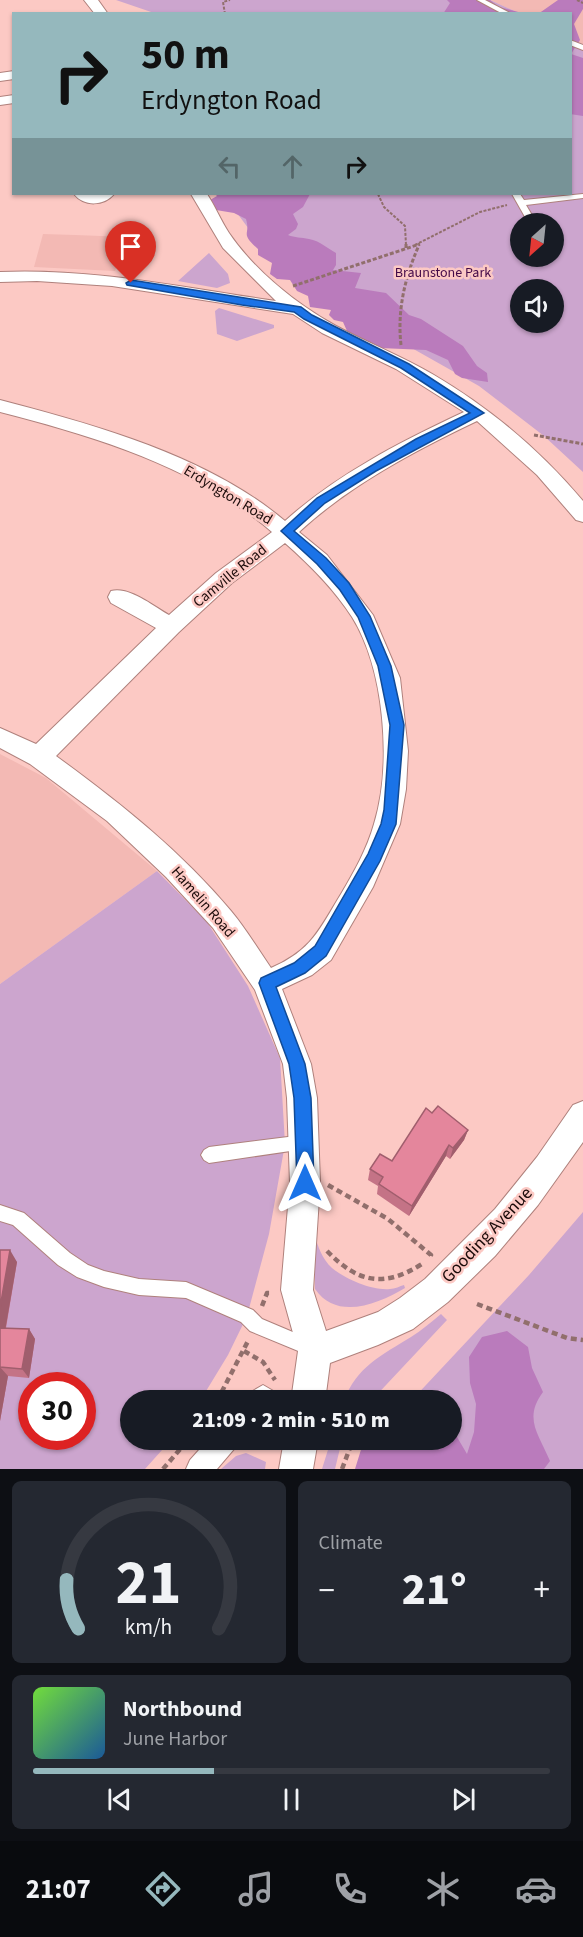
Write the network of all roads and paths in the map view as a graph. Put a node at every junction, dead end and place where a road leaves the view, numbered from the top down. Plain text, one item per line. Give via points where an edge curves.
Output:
1 (91, 0) edge
2 (231, 0) edge
3 (480, 0) edge
4 (577, 0) edge
5 (583, 3) edge
6 (100, 12) edge
7 (225, 12) edge
8 (504, 12) edge
9 (83, 195) edge
10 (103, 195) edge
11 (200, 195) edge
12 (378, 195) edge
13 (516, 195) edge
14 (583, 196) edge
15 (520, 203) junction
16 (526, 213) edge
17 (419, 244) junction
18 (406, 249) junction
19 (0, 277) edge
20 (275, 291) junction
21 (297, 309) junction
22 (405, 366) junction
23 (0, 406) edge
24 (478, 413) junction
25 (505, 433) junction
26 (583, 444) edge
27 (583, 515) edge
28 (287, 531) junction
29 (119, 597) dead end
30 (171, 626) junction
31 (0, 737) edge
32 (39, 757) junction
33 (266, 983) junction
34 (583, 1114) edge
35 (305, 1142) junction
36 (209, 1155) dead end
37 (321, 1194) dead end
38 (0, 1213) edge
39 (326, 1249) dead end
40 (477, 1304) dead end
41 (583, 1340) edge
42 (315, 1350) junction
43 (224, 1390) edge
44 (269, 1390) edge
45 (310, 1390) edge
46 (179, 1450) edge
47 (216, 1450) edge
48 (299, 1450) edge
49 (349, 1450) edge
50 (163, 1469) edge
51 (199, 1469) edge
52 (296, 1469) edge
53 (342, 1469) edge

1 - 6 street
2 - 7 path via 223,2
3 - 8 lane
4 - 5 path
9 - 10 street via 93,199
11 - 20 street via 228,243
12 - 18 path via 384,207 405,226
13 - 15 lane
14 - 15 lane
15 - 16 lane
15 - 17 path via 480,212
17 - 18 path
17 - 22 path via 409,265 401,306
18 - 20 path
19 - 21 street via 112,280
20 - 21 street
21 - 22 street
22 - 24 street
23 - 28 street, Erdyngton Road via 89,429 184,467
24 - 25 street
24 - 28 street, Camville Road via 372,468 321,501
25 - 26 path
25 - 27 street via 557,481
28 - 30 street, Camville Road via 224,578
28 - 33 street, Erdyngton Road via 345,586 364,616 385,666 397,725 389,824 375,857 321,951 299,968
29 - 30 street
30 - 32 street, Camville Road
31 - 32 street, Hamelin Road
32 - 33 street, Hamelin Road via 116,814 175,869 222,920
33 - 35 street, Hamelin Road via 297,1064
34 - 42 street, Gooding Avenue via 525,1195 462,1266 410,1311 360,1337
35 - 36 lane
35 - 42 street, Hamelin Road via 297,1290
37 - 39 path via 322,1183 339,1189 388,1219 431,1255 399,1278 381,1280 354,1275 340,1267
38 - 42 lane via 18,1219 83,1271 140,1287 186,1290
40 - 41 path via 567,1338
42 - 45 street
43 - 44 path via 244,1351 259,1358 273,1373
46 - 50 path
47 - 51 street
48 - 52 street
49 - 53 path

